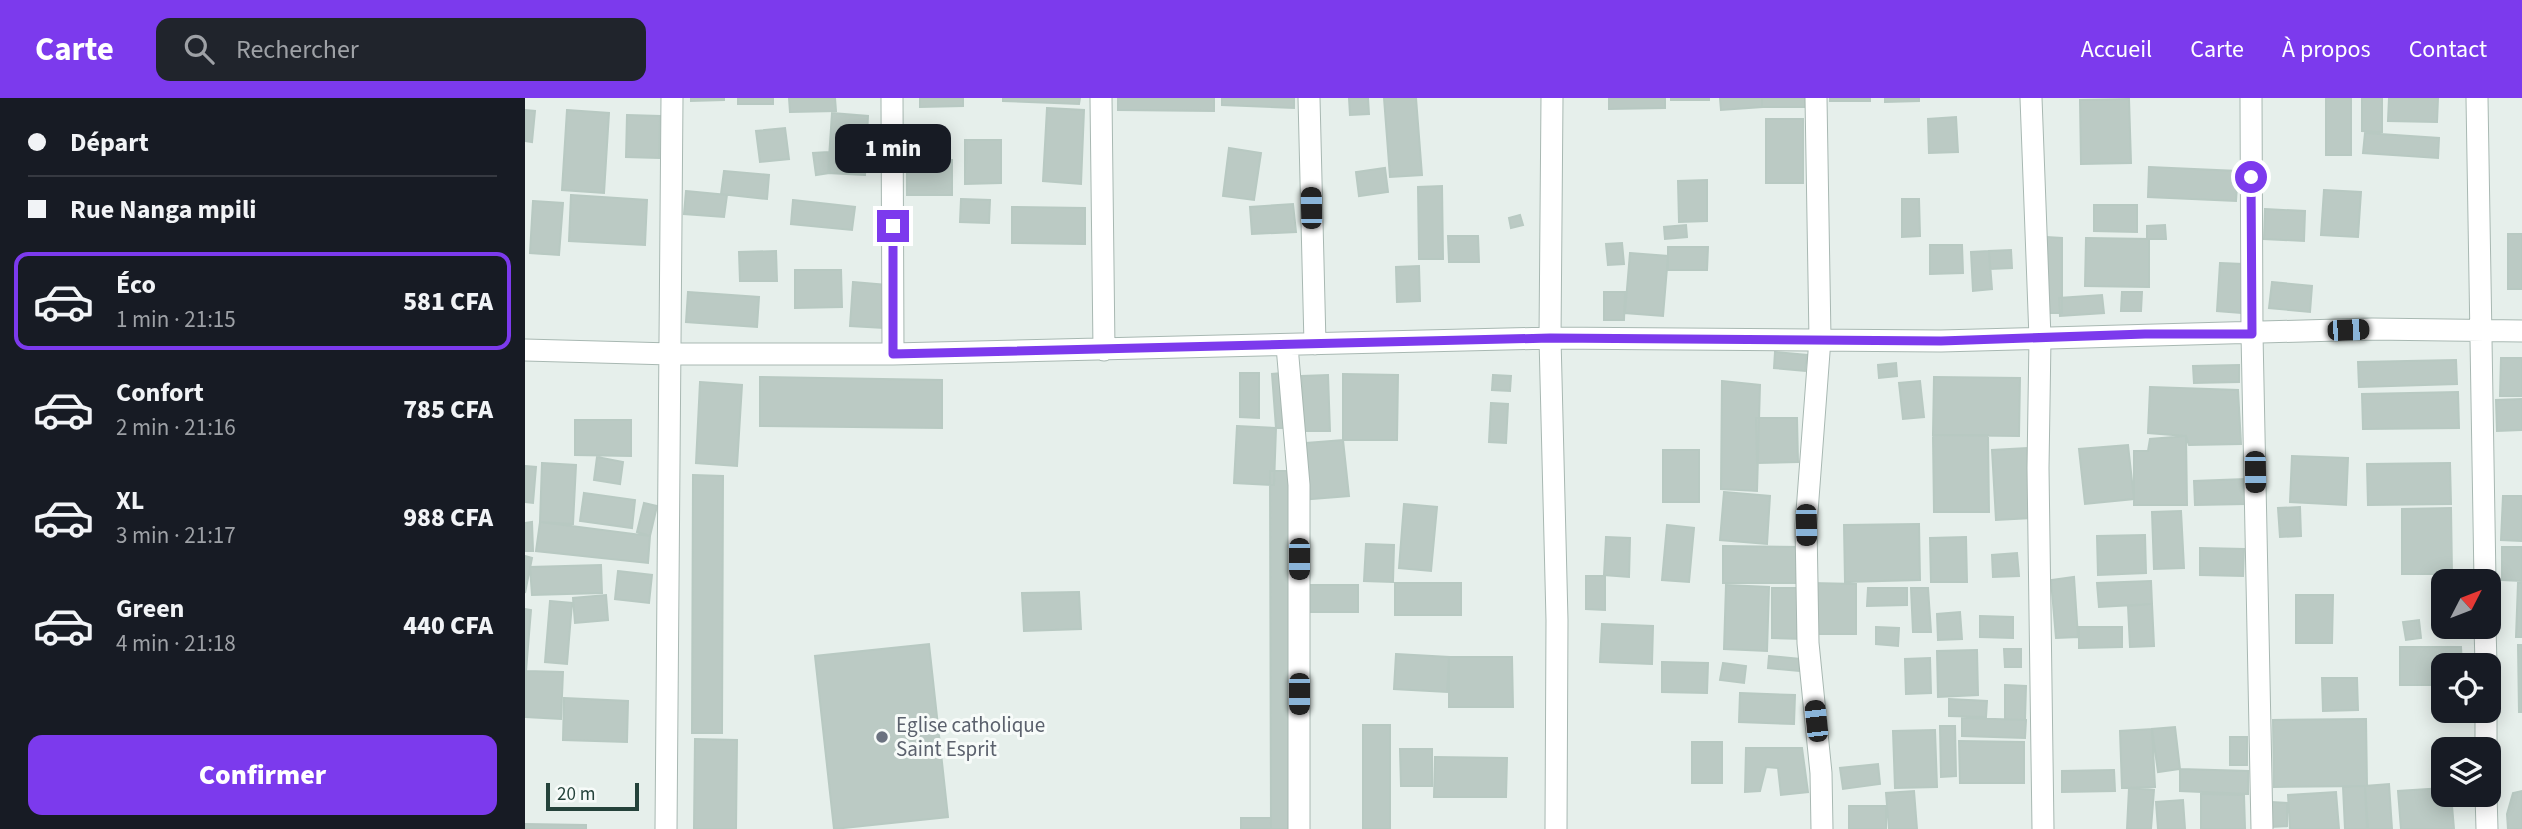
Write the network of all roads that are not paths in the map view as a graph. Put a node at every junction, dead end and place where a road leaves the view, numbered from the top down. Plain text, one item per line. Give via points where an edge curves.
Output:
1 (672, 98) edge
2 (893, 98) edge
3 (1101, 98) edge
4 (1309, 98) edge
5 (1552, 98) edge
6 (1817, 98) edge
7 (2031, 98) edge
8 (2251, 98) edge
9 (2477, 98) edge
10 (2482, 330) junction
11 (2522, 331) edge
12 (2252, 334) junction
13 (1550, 338) junction
14 (2040, 338) junction
15 (1820, 339) junction
16 (1315, 344) junction
17 (1287, 346) junction
18 (1104, 349) junction
19 (525, 350) edge
20 (671, 354) junction
21 (893, 354) junction
22 (2485, 569) edge
23 (2486, 807) edge
24 (666, 829) edge
25 (1299, 829) edge
26 (1556, 829) edge
27 (1822, 829) edge
28 (2043, 829) edge
29 (2262, 829) edge
30 (2487, 829) edge

1 - 20 street
2 - 21 street
3 - 18 street
4 - 16 street
5 - 13 street
6 - 15 street
7 - 14 street
8 - 12 street
9 - 10 street
10 - 11 street
10 - 12 street
10 - 22 street
12 - 14 street
12 - 29 street
13 - 15 street
13 - 16 street
13 - 26 street via 1557,620
14 - 15 street
14 - 28 street
15 - 27 street via 1806,525 1808,643 1822,773
16 - 17 street
17 - 18 street
17 - 25 street via 1299,485
18 - 21 street
19 - 20 street
20 - 21 street
20 - 24 street
23 - 30 street

